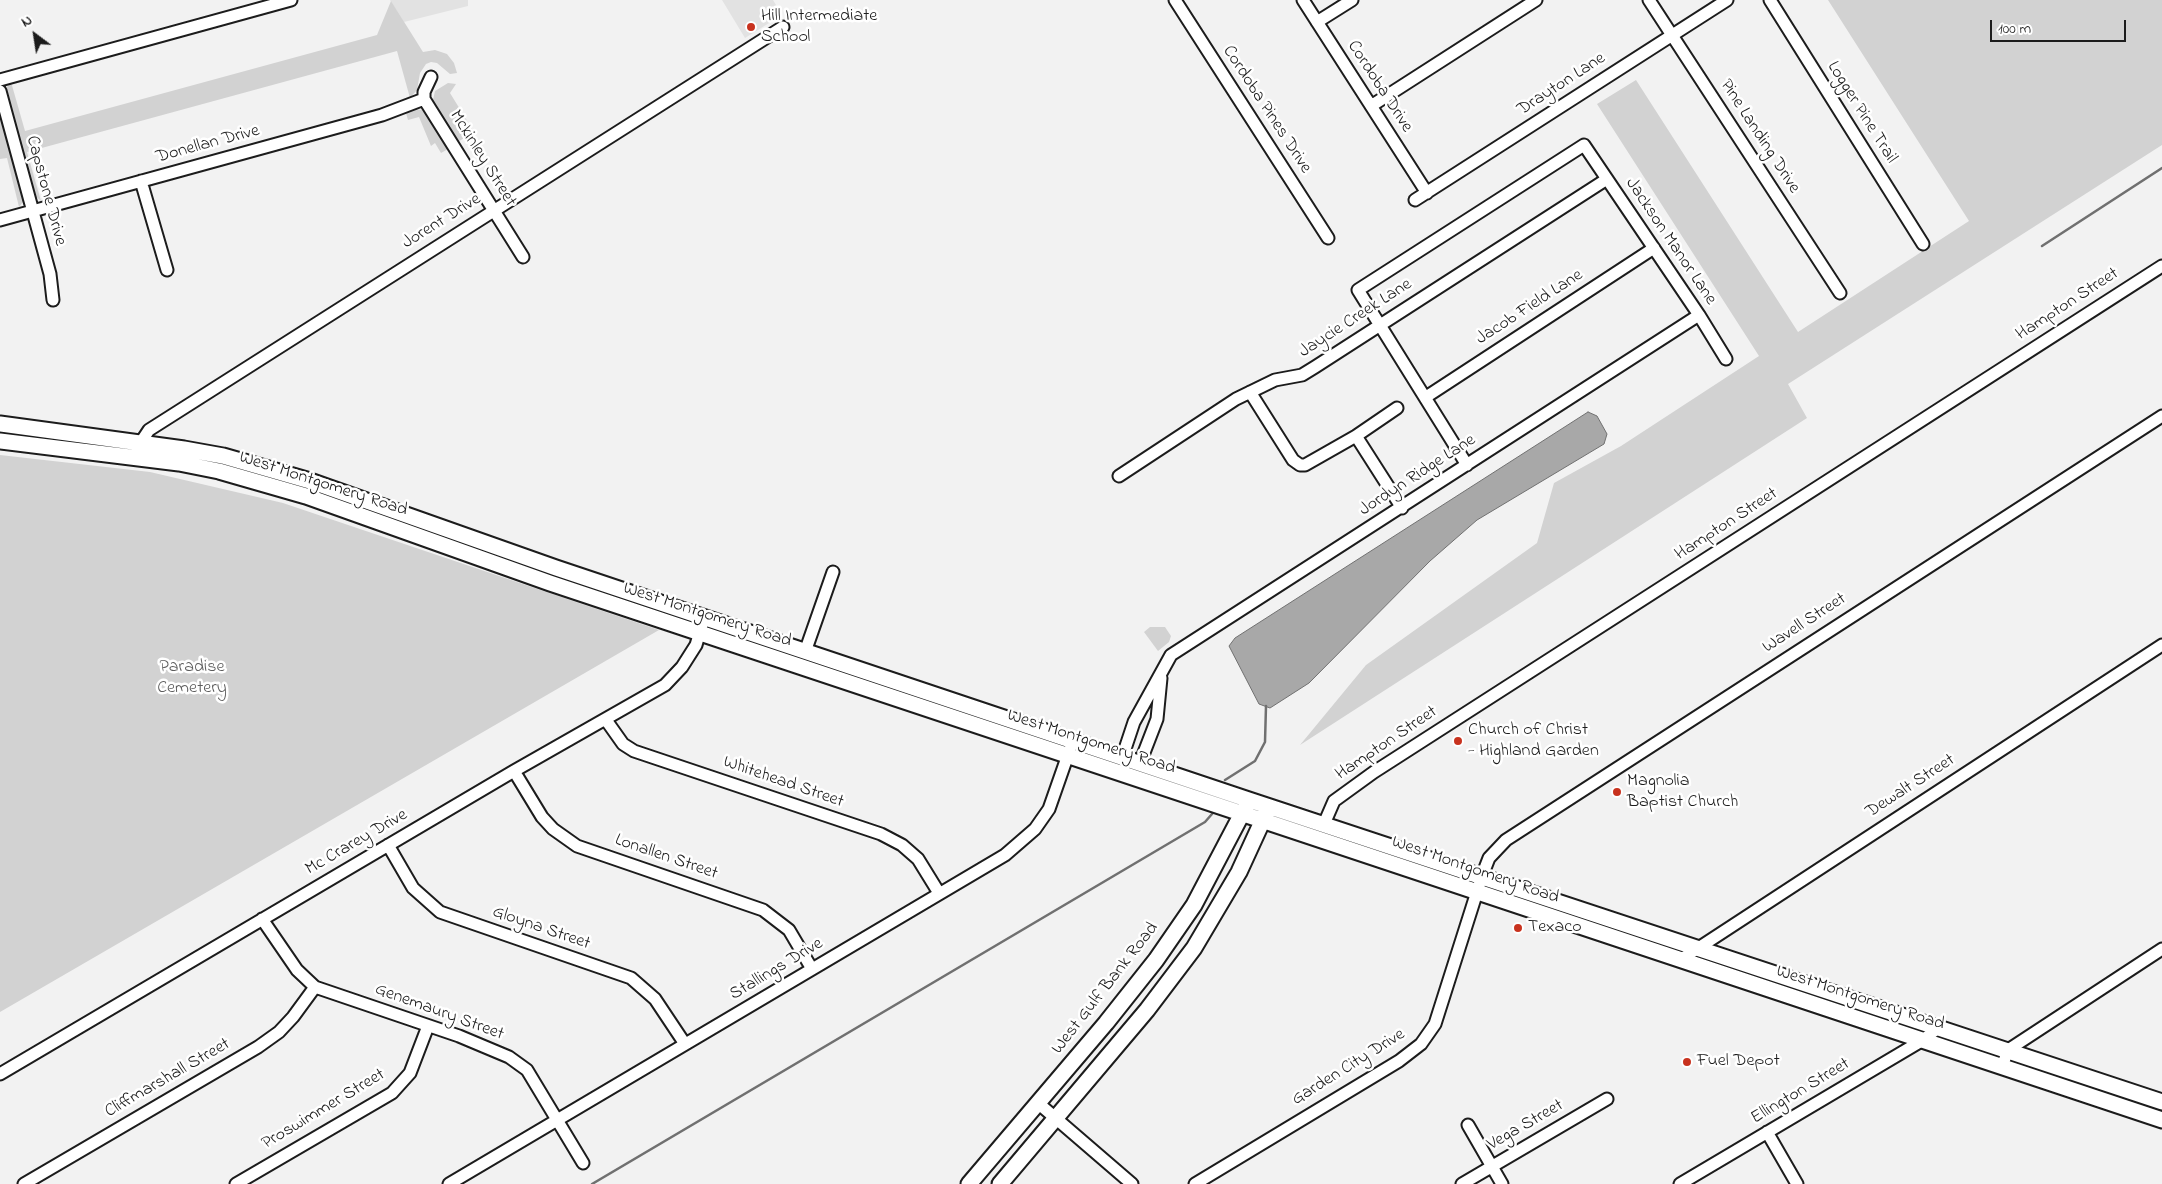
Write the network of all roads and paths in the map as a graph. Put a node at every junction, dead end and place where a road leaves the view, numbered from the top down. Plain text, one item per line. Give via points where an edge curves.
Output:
1 (291, 0) edge
2 (1175, 0) edge
3 (1303, 0) edge
4 (1352, 0) edge
5 (1536, 0) edge
6 (1649, 0) edge
7 (1727, 0) edge
8 (1770, 0) edge
9 (1317, 22) junction
10 (783, 27) dead end
11 (1671, 36) junction
12 (432, 77) dead end
13 (0, 80) edge
14 (0, 91) edge
15 (424, 99) junction
16 (1371, 106) junction
17 (1607, 179) junction
18 (141, 181) junction
19 (1426, 193) junction
20 (1415, 200) dead end
21 (493, 210) junction
22 (32, 211) junction
23 (0, 220) edge
24 (1328, 238) dead end
25 (1923, 244) dead end
26 (1654, 248) junction
27 (523, 257) dead end
28 (2162, 266) edge
29 (167, 270) dead end
30 (1840, 293) dead end
31 (53, 300) dead end
32 (1699, 315) junction
33 (1380, 324) junction
34 (1726, 359) dead end
35 (1250, 392) junction
36 (1426, 397) junction
37 (1397, 408) dead end
38 (2162, 416) edge
39 (0, 424) edge
40 (1356, 436) junction
41 (0, 440) edge
42 (140, 442) junction
43 (131, 457) junction
44 (1468, 465) junction
45 (1119, 476) dead end
46 (1402, 508) junction
47 (832, 572) dead end
48 (704, 618) junction
49 (700, 633) junction
50 (2162, 645) edge
51 (805, 652) junction
52 (1161, 672) junction
53 (606, 720) junction
54 (1071, 748) junction
55 (1122, 758) junction
56 (1140, 763) junction
57 (514, 771) junction
58 (1246, 807) junction
59 (1266, 813) junction
60 (1324, 824) junction
61 (388, 845) junction
62 (1482, 876) junction
63 (1477, 891) junction
64 (939, 893) junction
65 (262, 919) junction
66 (1697, 948) junction
67 (2162, 950) edge
68 (1156, 960) junction
69 (1680, 960) junction
70 (812, 969) junction
71 (1174, 974) junction
72 (315, 987) junction
73 (428, 1026) junction
74 (1938, 1028) junction
75 (1923, 1040) junction
76 (685, 1044) junction
77 (2008, 1050) junction
78 (2002, 1067) junction
79 (0, 1074) edge
80 (1607, 1099) dead end
81 (2162, 1102) edge
82 (1038, 1103) junction
83 (1055, 1119) junction
84 (558, 1120) junction
85 (2162, 1120) edge
86 (1468, 1125) dead end
87 (1767, 1132) junction
88 (583, 1163) dead end
89 (1491, 1166) junction
90 (24, 1184) edge
91 (236, 1184) edge
92 (449, 1184) edge
93 (969, 1184) edge
94 (1000, 1184) edge
95 (1132, 1184) edge
96 (1195, 1184) edge
97 (1462, 1184) edge
98 (1502, 1184) edge
99 (1680, 1184) edge
100 (1797, 1184) edge

1 - 13 street
2 - 24 street, Cordoba Pines Drive
3 - 9 street, Cordoba Drive
4 - 9 street
5 - 16 street
6 - 11 street, Pine Landing Drive
7 - 11 street, Drayton Lane
8 - 25 street, Logger Pine Trail
9 - 16 street, Cordoba Drive
10 - 21 street, Jorent Drive
11 - 19 street, Drayton Lane
11 - 30 street, Pine Landing Drive
12 - 15 street
14 - 22 street, Capstone Drive
15 - 18 street, Donellan Drive via 382,115
15 - 21 street, Mckinley Street
16 - 19 street, Cordoba Drive
17 - 26 street, Jackson Manor Lane
17 - 33 street, Jaycie Creek Lane
17 - 33 street, Jackson Manor Lane via 1584,145 1358,290
18 - 22 street, Donellan Drive
18 - 29 street
19 - 20 street, Drayton Lane
21 - 27 street, Mckinley Street
21 - 42 street, Jorent Drive via 149,430
22 - 23 street, Donellan Drive
22 - 31 street, Capstone Drive via 50,274
26 - 32 street, Jackson Manor Lane
26 - 36 street, Jacob Field Lane
28 - 60 street, Hampton Street via 1374,772 1334,801
32 - 34 street, Jackson Manor Lane
32 - 44 street, Jordyn Ridge Lane
33 - 35 street, Jaycie Creek Lane via 1302,375 1275,380
33 - 36 street
35 - 40 street via 1293,460 1300,465
35 - 45 street, Jaycie Creek Lane
36 - 44 street
37 - 40 street
38 - 62 street, Wavell Street via 1506,840 1490,858
39 - 42 main road, West Montgomery Road
40 - 46 street
41 - 43 main road, West Montgomery Road
42 - 43 street, Jorent Drive
42 - 48 main road, West Montgomery Road via 223,456 302,479
43 - 49 main road, West Montgomery Road via 219,471 306,496
44 - 46 street, Jordyn Ridge Lane
46 - 52 street, Jordyn Ridge Lane via 1171,655
47 - 51 street
48 - 49 street, Mc Crarey Drive
48 - 51 main road, West Montgomery Road
49 - 53 street, Mc Crarey Drive via 682,667 665,685
49 - 54 main road, West Montgomery Road
50 - 66 street, Dewalt Street
51 - 54 main road, West Montgomery Road
52 - 55 street, Jordyn Ridge Lane via 1134,722
52 - 56 street via 1157,719
53 - 57 street, Mc Crarey Drive
53 - 64 street, Whitehead Street via 623,744 634,751 881,834 902,845 918,859
54 - 55 main road, West Montgomery Road
54 - 58 main road, West Montgomery Road
54 - 64 street, Stallings Drive via 1049,809 1035,829 1005,855
55 - 56 main road, West Montgomery Road
56 - 58 main road, West Montgomery Road
57 - 61 street, Mc Crarey Drive
57 - 70 street, Lonallen Street via 542,817 577,846 763,910 788,930
58 - 59 main road, West Montgomery Road
58 - 68 main road, West Gulf Bank Road via 1194,904
59 - 60 main road, West Montgomery Road
59 - 63 main road, West Montgomery Road
59 - 71 main road via 1215,915
60 - 62 main road, West Montgomery Road
61 - 65 street, Mc Crarey Drive
61 - 76 street, Gloyna Street via 413,888 440,912 631,978 655,999
62 - 63 street, Garden City Drive
62 - 66 main road, West Montgomery Road
63 - 69 main road, West Montgomery Road
63 - 96 street, Garden City Drive via 1435,1024 1420,1044 1399,1061
64 - 70 street, Stallings Drive
65 - 72 street, Genemaury Street via 296,970
65 - 79 street, Mc Crarey Drive
66 - 69 street, Dewalt Street
66 - 74 main road, West Montgomery Road
67 - 77 street
68 - 71 main road
68 - 82 main road, West Gulf Bank Road
69 - 75 main road, West Montgomery Road
70 - 76 street, Stallings Drive
71 - 83 main road
72 - 73 street, Genemaury Street
72 - 90 street, Cliffmarshall Street via 293,1017 265,1042
73 - 84 street, Genemaury Street via 515,1061 527,1070
73 - 91 street, Proswimmer Street via 410,1073 392,1092
74 - 75 street, Ellington Street
74 - 77 main road, West Montgomery Road
75 - 78 main road, West Montgomery Road
75 - 87 street, Ellington Street
76 - 84 street, Stallings Drive
77 - 78 street
77 - 81 main road, West Montgomery Road
78 - 85 main road, West Montgomery Road
80 - 89 street, Vega Street
82 - 83 street
82 - 93 main road, West Gulf Bank Road
83 - 94 main road
83 - 95 street
84 - 88 street, Genemaury Street
84 - 92 street, Stallings Drive
86 - 89 street
87 - 99 street, Ellington Street
87 - 100 street
89 - 97 street, Vega Street
89 - 98 street

